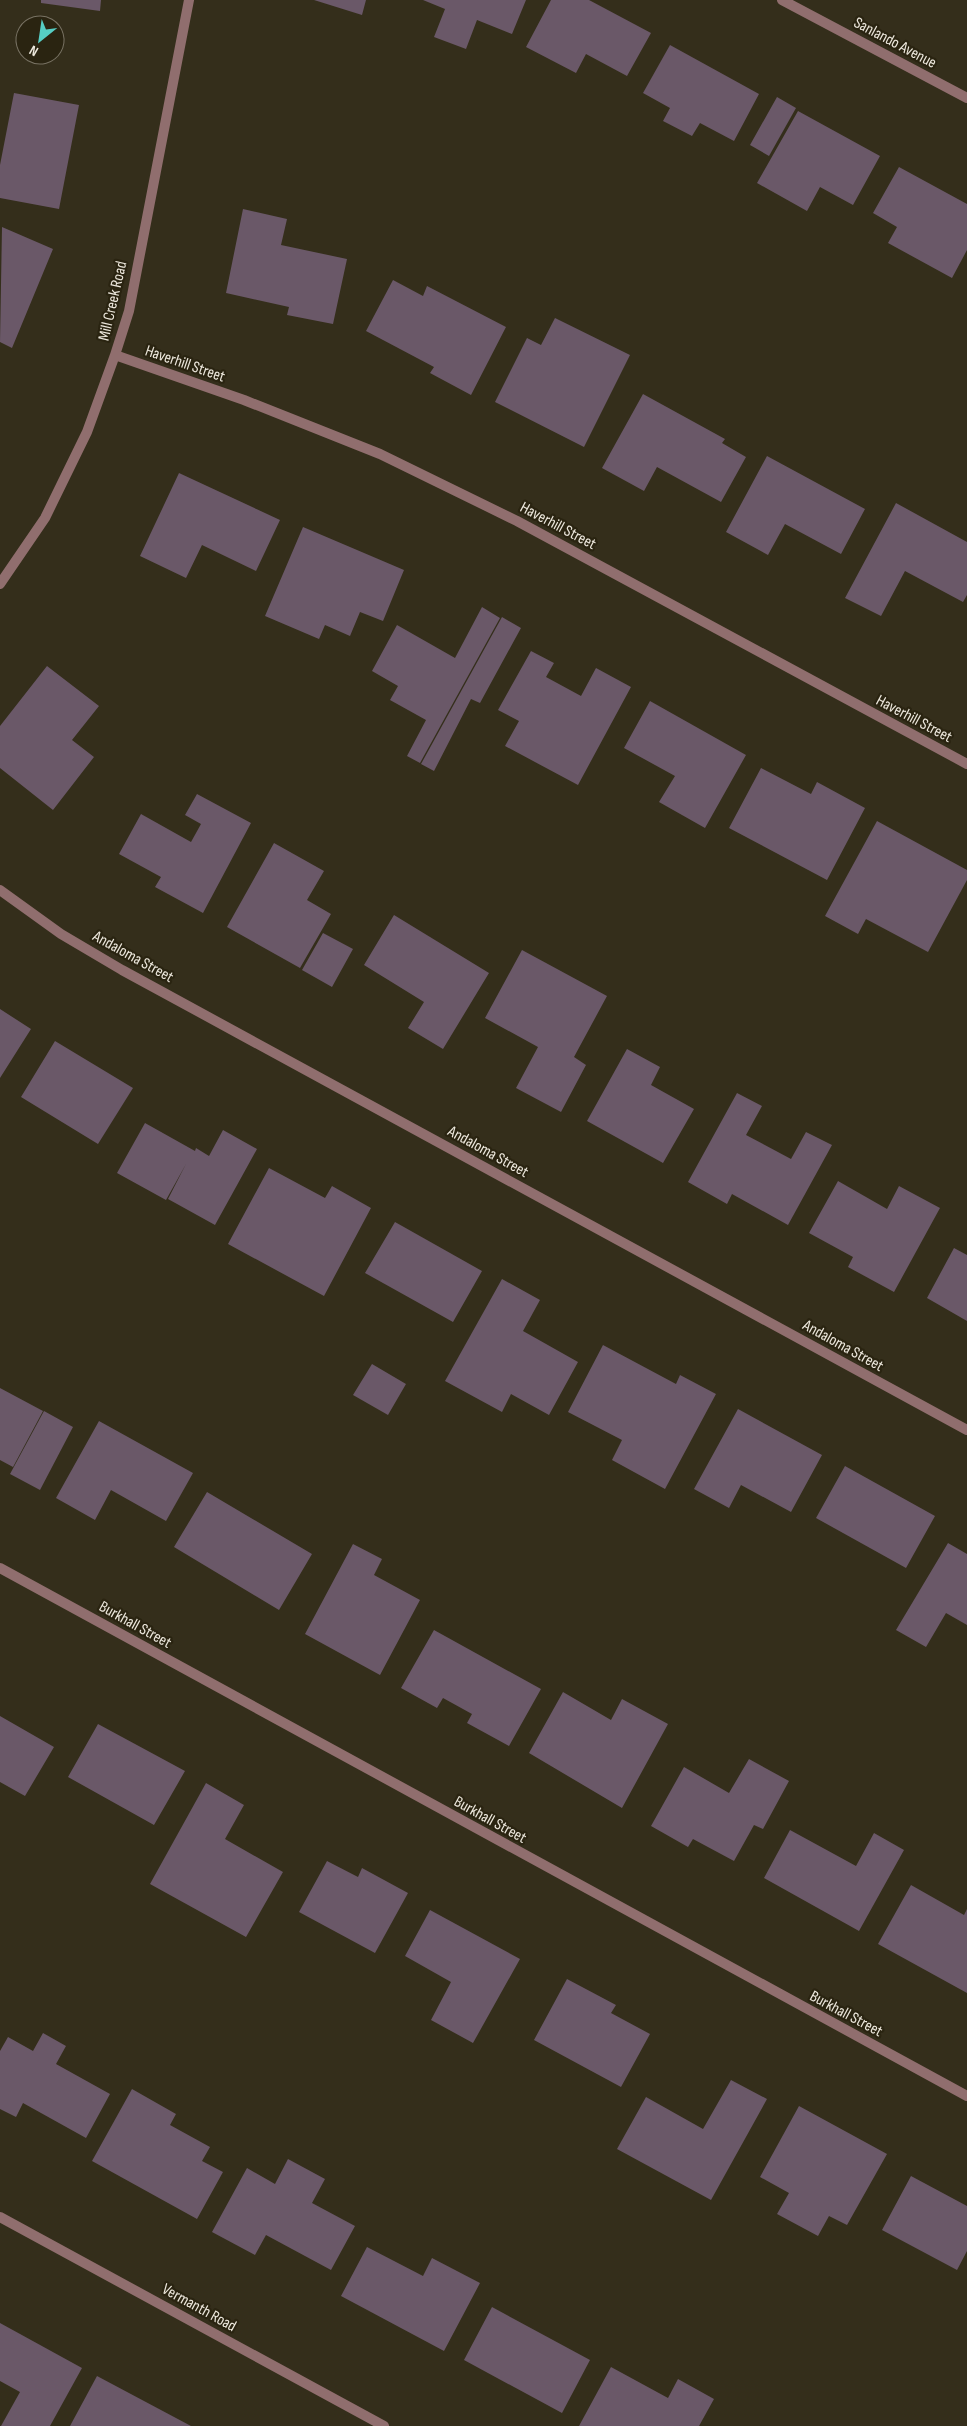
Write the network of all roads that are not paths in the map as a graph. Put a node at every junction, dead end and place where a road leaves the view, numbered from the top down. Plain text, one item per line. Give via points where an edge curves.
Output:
1 (189, 0) edge
2 (782, 0) edge
3 (967, 98) edge
4 (116, 355) junction
5 (0, 584) edge
6 (967, 764) edge
7 (0, 890) edge
8 (967, 1430) edge
9 (0, 1568) edge
10 (967, 2096) edge
11 (0, 2217) edge
12 (384, 2426) edge

1 - 4 street, Mill Creek Road via 129,310
2 - 3 street, Sanlando Avenue
4 - 5 street, Mill Creek Road via 87,432 46,518
4 - 6 street, Haverhill Street via 244,400 380,454 517,521
7 - 8 street, Andaloma Street via 61,934 122,970
9 - 10 street, Burkhall Street
11 - 12 street, Vermanth Road

